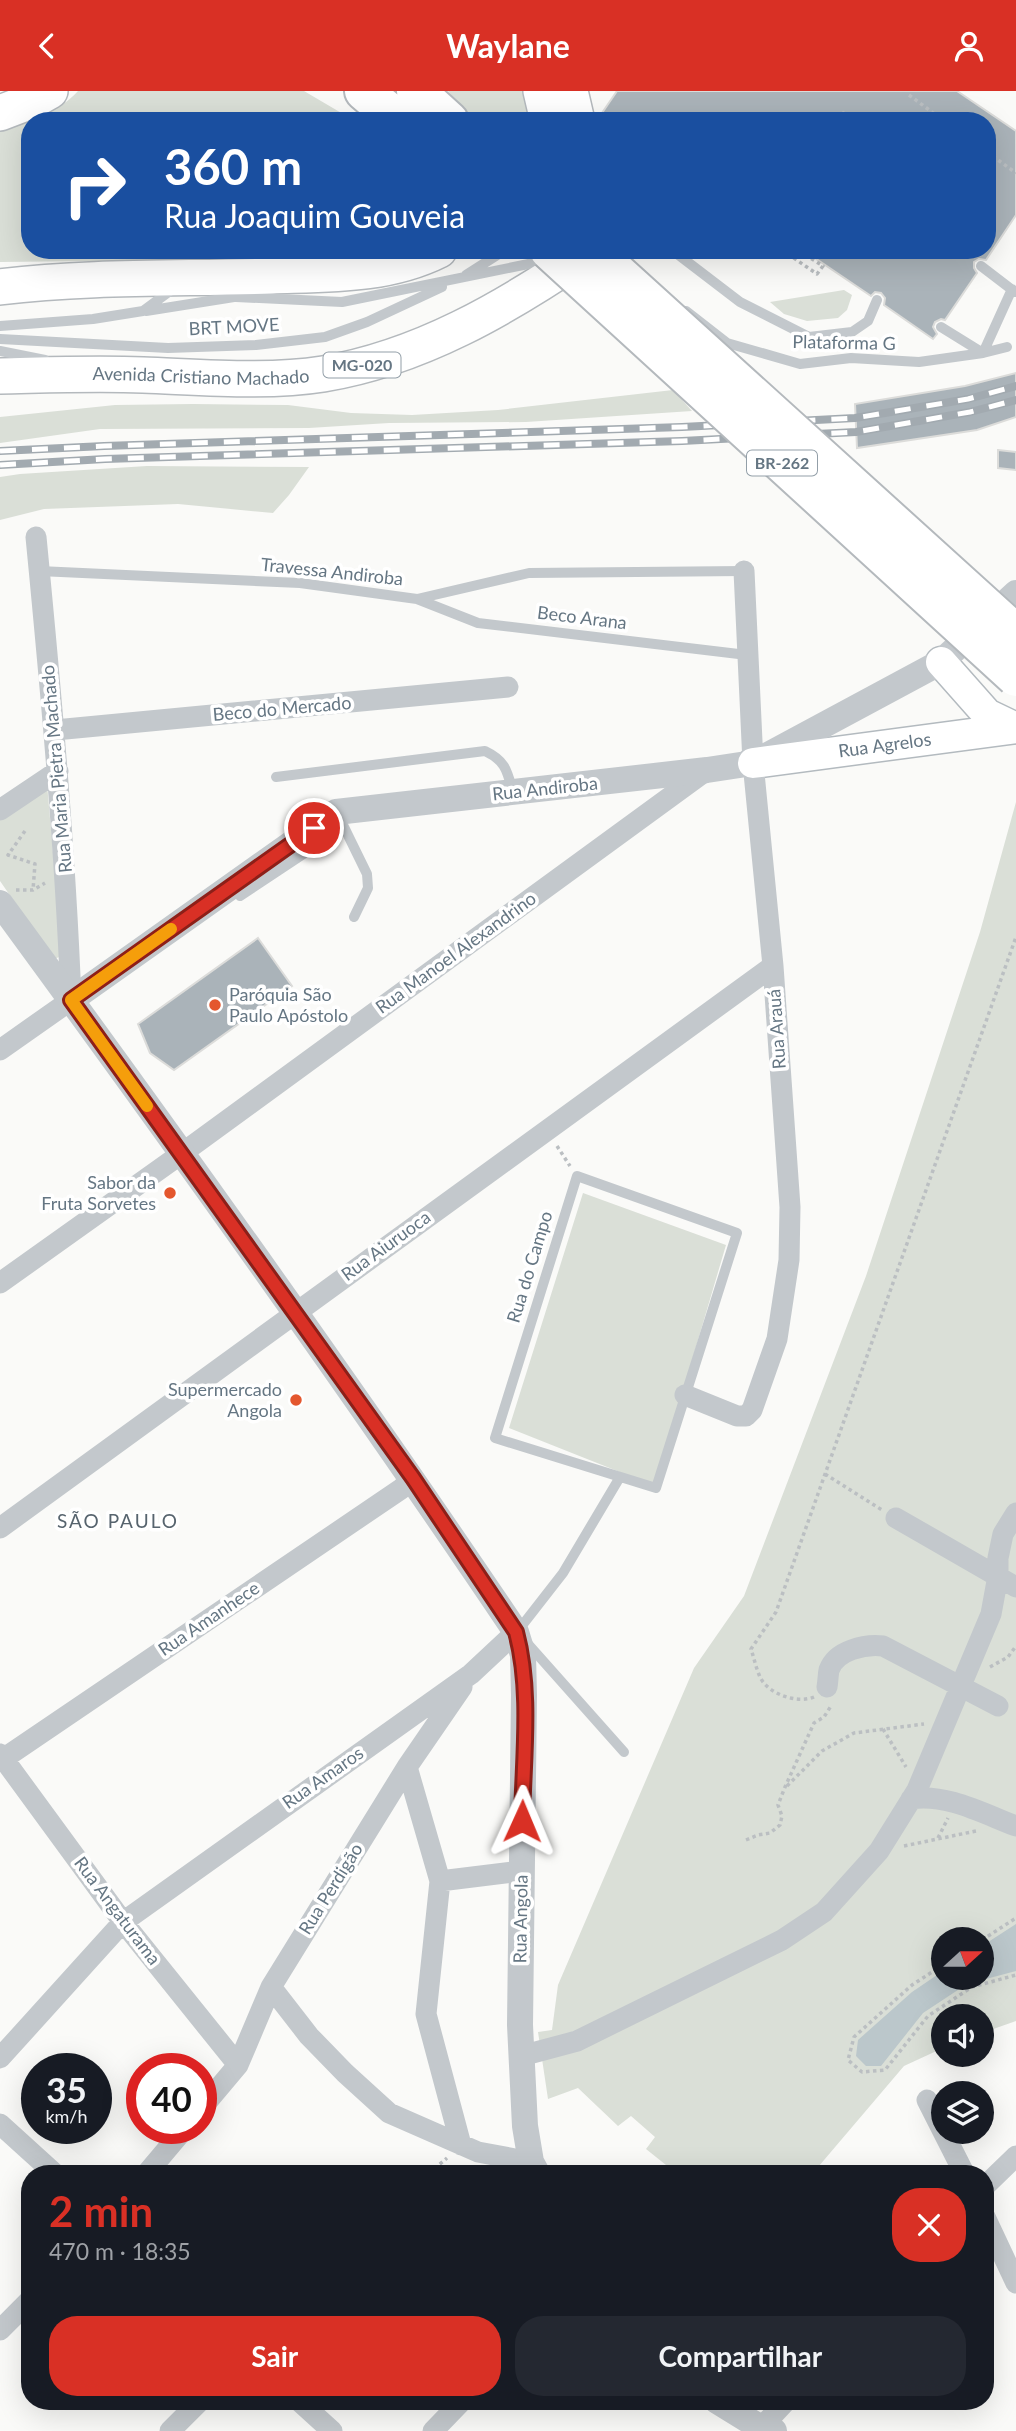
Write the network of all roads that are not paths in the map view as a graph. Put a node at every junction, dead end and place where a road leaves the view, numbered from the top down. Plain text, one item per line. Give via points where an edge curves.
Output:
1 (51, 91) edge
2 (340, 91) edge
3 (364, 91) edge
4 (416, 91) edge
5 (541, 91) edge
6 (570, 91) edge
7 (375, 112) edge
8 (388, 112) edge
9 (439, 112) edge
10 (546, 112) edge
11 (575, 112) edge
12 (0, 113) edge
13 (418, 259) edge
14 (491, 259) edge
15 (543, 259) edge
16 (569, 259) edge
17 (586, 259) edge
18 (587, 259) edge
19 (613, 259) edge
20 (684, 259) edge
21 (981, 266) dead end
22 (0, 275) edge
23 (639, 277) dead end
24 (186, 279) junction
25 (60, 280) junction
26 (457, 280) junction
27 (0, 287) edge
28 (1014, 291) edge
29 (236, 297) junction
30 (877, 300) dead end
31 (678, 304) dead end
32 (143, 311) junction
33 (0, 326) edge
34 (941, 327) dead end
35 (0, 339) edge
36 (1007, 347) dead end
37 (0, 351) edge
38 (983, 353) junction
39 (111, 374) junction
40 (0, 376) edge
41 (36, 537) dead end
42 (39, 571) junction
43 (744, 571) joint
44 (1016, 593) edge
45 (417, 599) junction
46 (1016, 634) edge
47 (747, 655) junction
48 (941, 662) junction
49 (1016, 677) edge
50 (508, 687) dead end
51 (1016, 728) edge
52 (55, 730) junction
53 (753, 763) junction
54 (707, 770) junction
55 (58, 771) junction
56 (276, 777) dead end
57 (513, 792) junction
58 (0, 810) edge
59 (340, 819) junction
60 (5, 897) edge
61 (230, 902) dead end
62 (354, 917) dead end
63 (207, 918) dead end
64 (173, 940) dead end
65 (773, 966) junction
66 (71, 1000) junction
67 (0, 1050) edge
68 (181, 1154) junction
69 (0, 1283) edge
70 (295, 1312) junction
71 (685, 1395) junction
72 (620, 1477) junction
73 (413, 1478) junction
74 (1016, 1513) edge
75 (896, 1518) road end
76 (0, 1528) edge
77 (1007, 1582) edge
78 (516, 1632) junction
79 (471, 1674) junction
80 (827, 1687) road end
81 (959, 1687) junction
82 (998, 1706) dead end
83 (624, 1752) dead end
84 (407, 1767) junction
85 (4, 1769) edge
86 (915, 1793) junction
87 (1014, 1825) edge
88 (521, 1871) junction
89 (440, 1881) junction
90 (123, 1922) junction
91 (271, 1987) junction
92 (521, 2056) junction
93 (0, 2058) edge
94 (238, 2065) junction
95 (217, 2090) edge
96 (927, 2100) dead end
97 (0, 2124) edge
98 (171, 2144) edge
99 (461, 2145) junction
100 (1016, 2156) edge
101 (45, 2165) edge
102 (154, 2165) edge
103 (524, 2165) edge
104 (533, 2165) edge
105 (960, 2165) edge
106 (994, 2177) edge
107 (994, 2236) edge
108 (1016, 2283) edge
109 (21, 2309) edge
110 (0, 2330) edge
111 (191, 2410) edge
112 (309, 2410) edge
113 (453, 2410) edge
114 (732, 2410) edge
115 (779, 2410) edge
116 (765, 2430) edge
117 (170, 2431) edge
118 (332, 2431) edge
119 (433, 2431) edge

1 - 12 highway
2 - 7 main road
3 - 8 highway
4 - 9 highway
5 - 10 highway
6 - 11 highway
13 - 24 highway via 368,272
14 - 26 lane, BRT MOVE
15 - 26 lane
16 - 39 highway, Avenida Cristiano Machado / MG-020 via 535,288 455,333 375,362 321,374 247,378
17 - 49 highway, BR-262, bridge
18 - 46 highway, BR-262, bridge
19 - 23 lane
20 - 30 lane via 740,302 809,337 852,333 868,321
21 - 28 lane
22 - 25 highway
24 - 25 highway
24 - 29 lane, BRT MOVE
24 - 32 lane, BRT MOVE
25 - 27 highway
26 - 29 lane, BRT MOVE via 342,302
26 - 35 lane, BRT MOVE via 325,337 168,348
28 - 38 lane
29 - 32 lane, BRT MOVE
31 - 38 lane, Plataforma G via 727,343 800,364 851,358 919,362
32 - 33 lane, BRT MOVE
34 - 38 lane
36 - 38 lane, Plataforma G
37 - 39 lane
39 - 40 highway, Avenida Cristiano Machado / MG-020
41 - 42 street, Rua Maria Pietra Machado
42 - 45 lane, Travessa Andiroba via 300,583
42 - 52 street, Rua Maria Pietra Machado
43 - 45 lane, Travessa Andiroba via 529,573
43 - 47 street, Rua Arauá
44 - 48 street
45 - 47 lane, Beco Arana via 478,623
47 - 53 street, Rua Arauá
48 - 51 main road via 987,714
48 - 53 street
50 - 52 street, Beco do Mercado
51 - 53 main road, Rua Agrelos
52 - 55 street, Rua Maria Pietra Machado
53 - 54 street, Rua Andiroba
53 - 65 street, Rua Arauá
54 - 57 street, Rua Andiroba
54 - 68 street, Rua Manoel Alexandrino
55 - 58 street
55 - 66 street, Rua Maria Pietra Machado
56 - 57 lane via 485,751 499,757
57 - 59 street, Rua Andiroba
59 - 61 lane
59 - 62 lane via 367,874 368,888
59 - 66 street
60 - 66 street, Rua Angola
63 - 64 lane
65 - 70 street, Rua Aiuruoca
65 - 71 street, Rua Arauá via 790,1206 789,1260 777,1339 746,1416
66 - 67 street
66 - 68 street, Rua Angola
68 - 69 street, Rua Manoel Alexandrino
68 - 70 street, Rua Angola
70 - 73 street, Rua Angola
70 - 76 street, Rua Aiuruoca
71 - 72 lane, Rua do Campo via 658,1486
71 - 72 lane, Rua do Campo via 737,1233 577,1176 495,1438
72 - 78 lane, Rua Amaros via 564,1573
73 - 78 street, Rua Angola
73 - 85 street, Rua Amanhece
74 - 77 street via 1003,1534 998,1558
75 - 77 street
77 - 81 street
78 - 79 street, Rua Amaros
78 - 83 lane
78 - 88 street, Rua Angola via 523,1655 524,1695
79 - 84 street, Rua Perdigão
79 - 90 street, Rua Amaros
80 - 81 street via 830,1668 847,1652 869,1644 883,1646
81 - 82 street
81 - 86 street
84 - 89 street
84 - 91 street, Rua Perdigão
85 - 90 street, Rua Angaturama
86 - 87 street
86 - 92 street via 879,1851 824,1912 782,1940 577,2041
88 - 89 street
88 - 92 street, Rua Angola
89 - 99 street via 426,2014
90 - 93 street, Rua Amaros
90 - 94 street, Rua Angaturama
91 - 94 street, Rua Perdigão
91 - 99 street via 327,2054 389,2113
92 - 104 street, Rua Angola via 525,2126
94 - 95 street, Rua Perdigão
96 - 105 street
97 - 101 street
98 - 102 street
99 - 103 street
100 - 106 street
107 - 108 street
109 - 110 street
111 - 117 street
112 - 118 street
113 - 119 street
114 - 116 street
115 - 116 street

